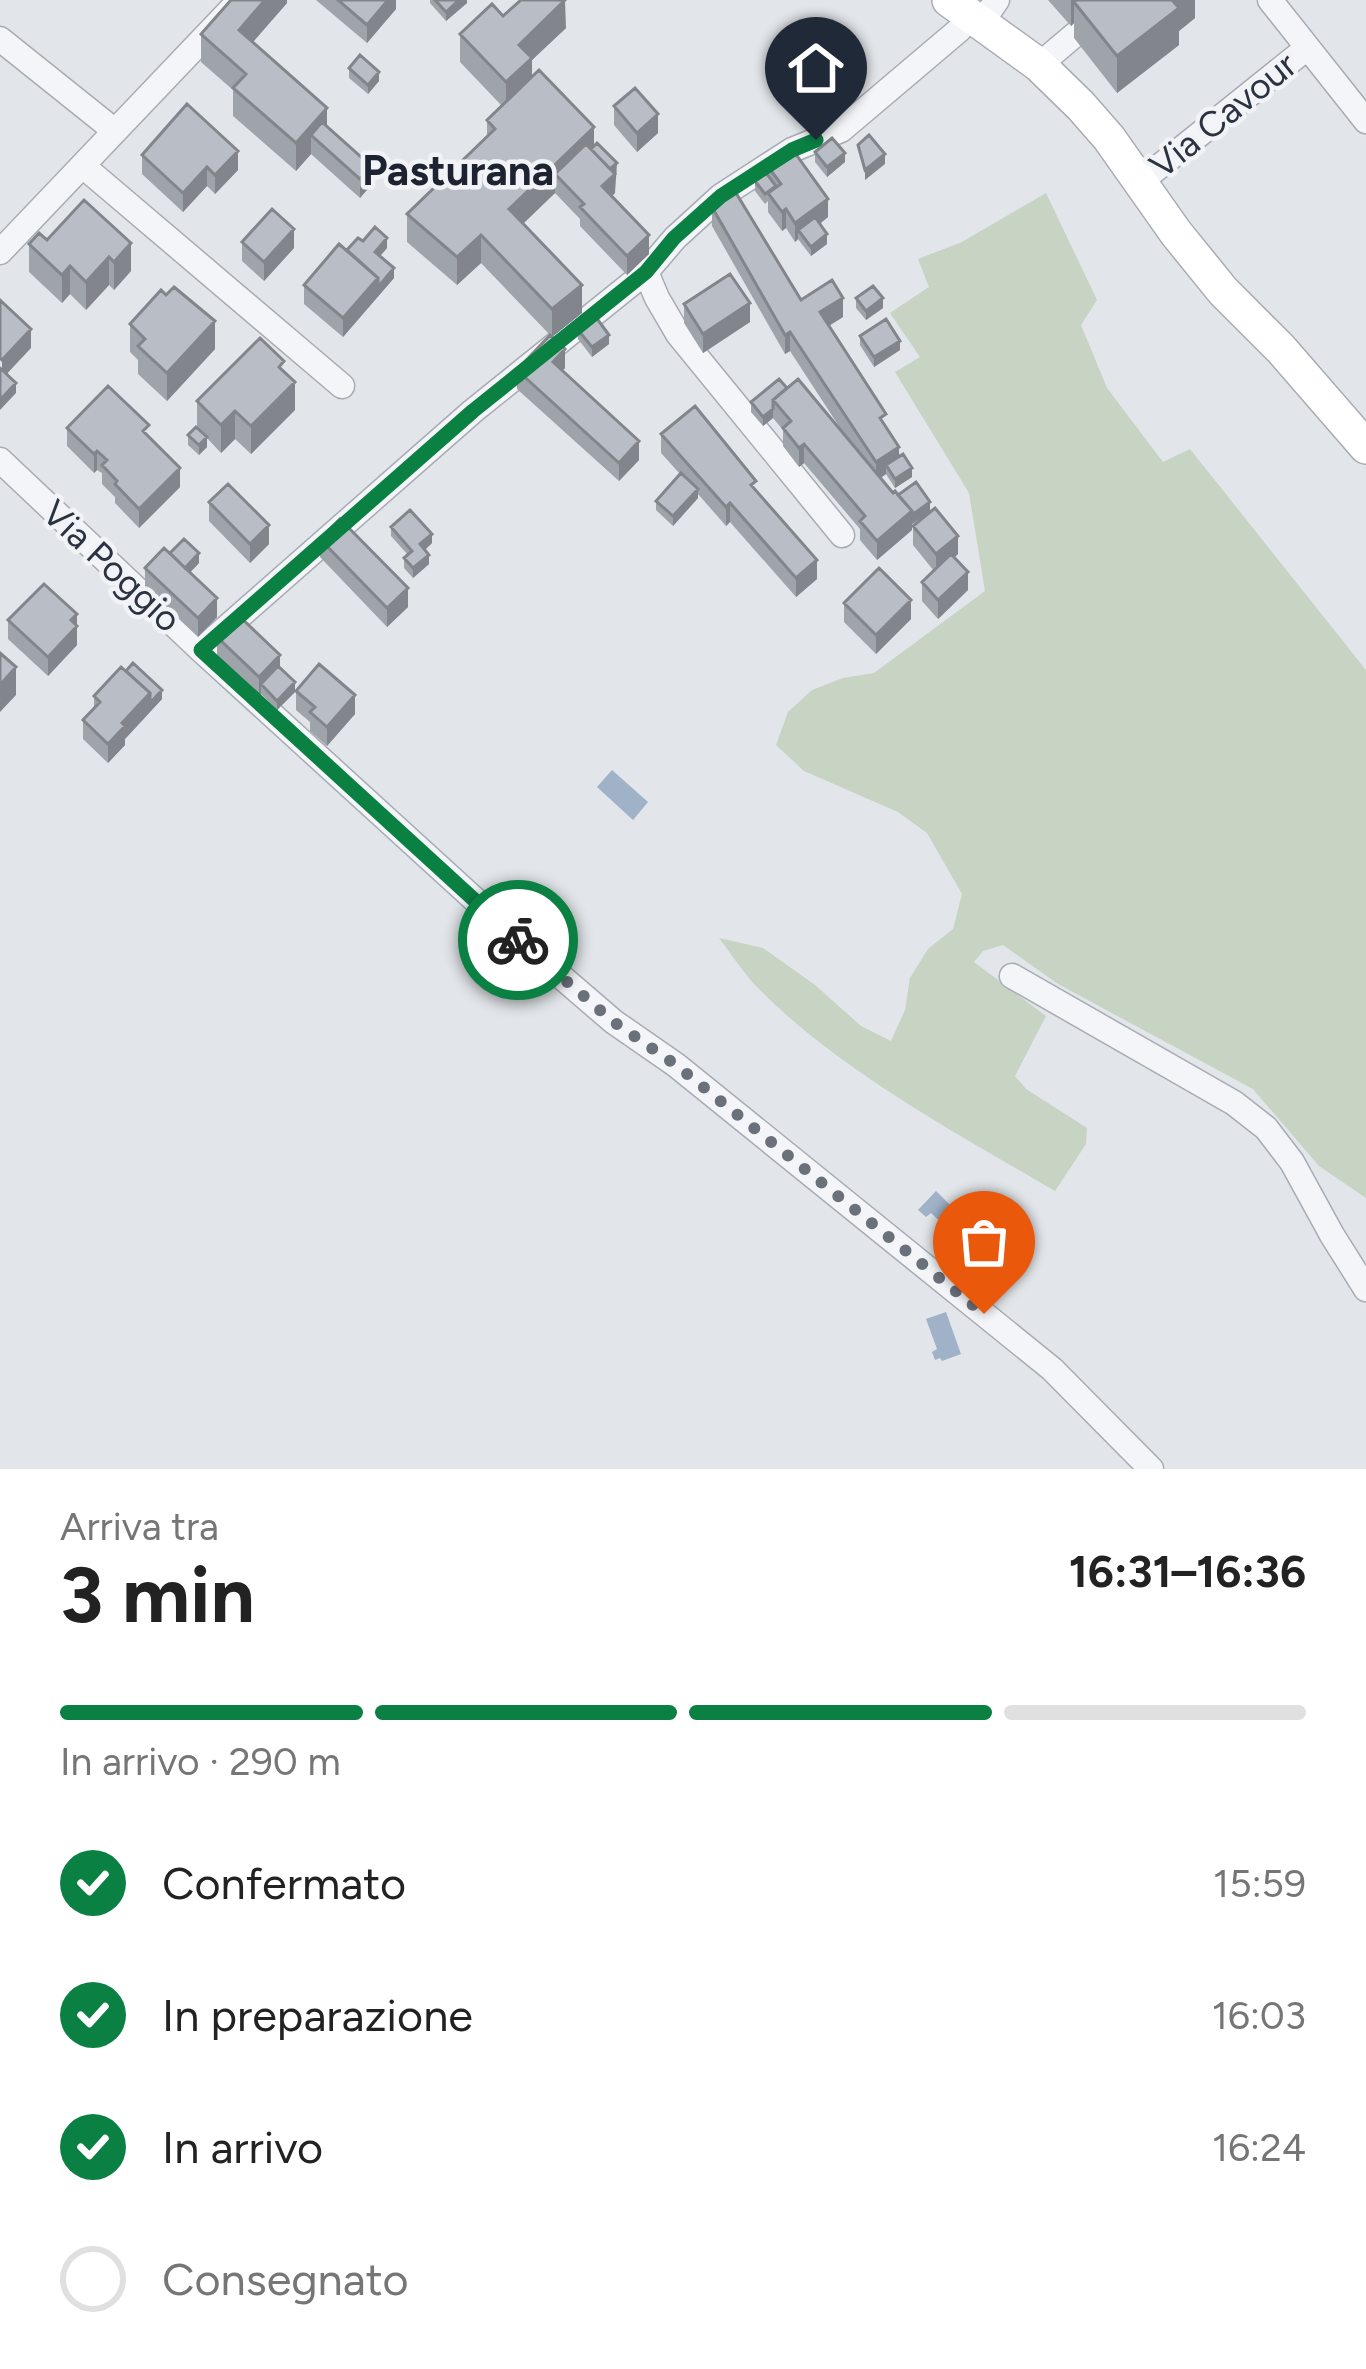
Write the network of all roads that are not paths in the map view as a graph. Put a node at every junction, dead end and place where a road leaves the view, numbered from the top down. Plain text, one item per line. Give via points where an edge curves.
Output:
1 (240, 0) edge
2 (1116, 0) edge
3 (1270, 0) edge
4 (975, 9) edge
5 (0, 39) edge
6 (1306, 48) junction
7 (1039, 65) junction
8 (1366, 121) edge
9 (116, 130) junction
10 (83, 166) junction
11 (1140, 182) junction
12 (0, 252) edge
13 (646, 272) junction
14 (342, 386) dead end
15 (1366, 447) edge
16 (0, 460) edge
17 (842, 535) dead end
18 (201, 650) junction
19 (1012, 976) dead end
20 (1366, 1289) edge
21 (1151, 1469) edge

1 - 9 street
2 - 7 street
3 - 6 street
4 - 7 main road
4 - 13 street via 841,130 792,150 721,196
5 - 9 street
6 - 8 street
6 - 11 street, Via Cavour
7 - 11 main road
9 - 10 street
10 - 12 street
10 - 14 street
11 - 15 main road via 1223,291
13 - 17 street via 678,334
13 - 18 street via 455,426
16 - 18 street, Via Poggio
18 - 21 street, Via Poggio via 529,949 1052,1369
19 - 20 street via 1266,1128

